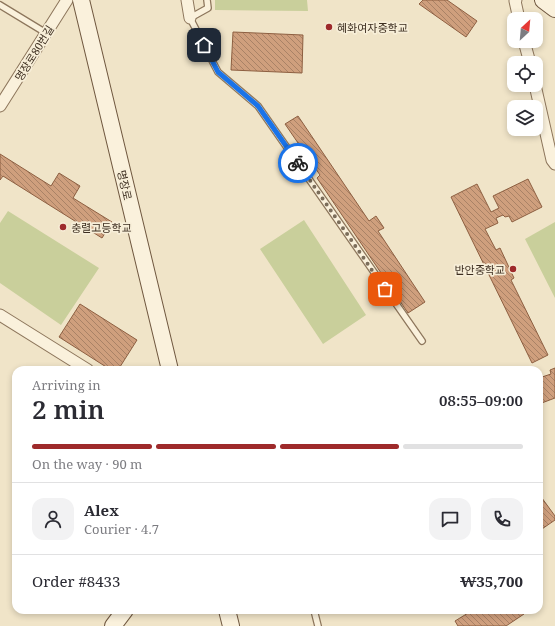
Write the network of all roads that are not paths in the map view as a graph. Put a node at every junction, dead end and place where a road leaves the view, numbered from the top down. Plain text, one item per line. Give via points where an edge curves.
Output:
1 (67, 0) edge
2 (81, 0) edge
3 (187, 0) edge
4 (207, 0) edge
5 (516, 0) edge
6 (543, 0) edge
7 (0, 5) edge
8 (555, 9) edge
9 (517, 12) edge
10 (190, 18) junction
11 (46, 33) junction
12 (537, 92) edge
13 (0, 106) edge
14 (555, 164) edge
15 (0, 315) edge
16 (422, 341) dead end
17 (82, 366) edge
18 (169, 366) edge
19 (122, 614) edge
20 (228, 614) edge
21 (315, 614) edge
22 (112, 626) edge
23 (231, 626) edge
24 (318, 626) edge

1 - 11 street, 명장로80번길
2 - 18 main road, 명장로
3 - 10 street
4 - 10 lane via 208,8
5 - 9 street
6 - 8 main road
7 - 11 lane
10 - 16 lane via 218,72 258,106
11 - 13 street, 명장로80번길
12 - 14 street
15 - 17 street
19 - 22 main road
20 - 23 main road
21 - 24 lane

